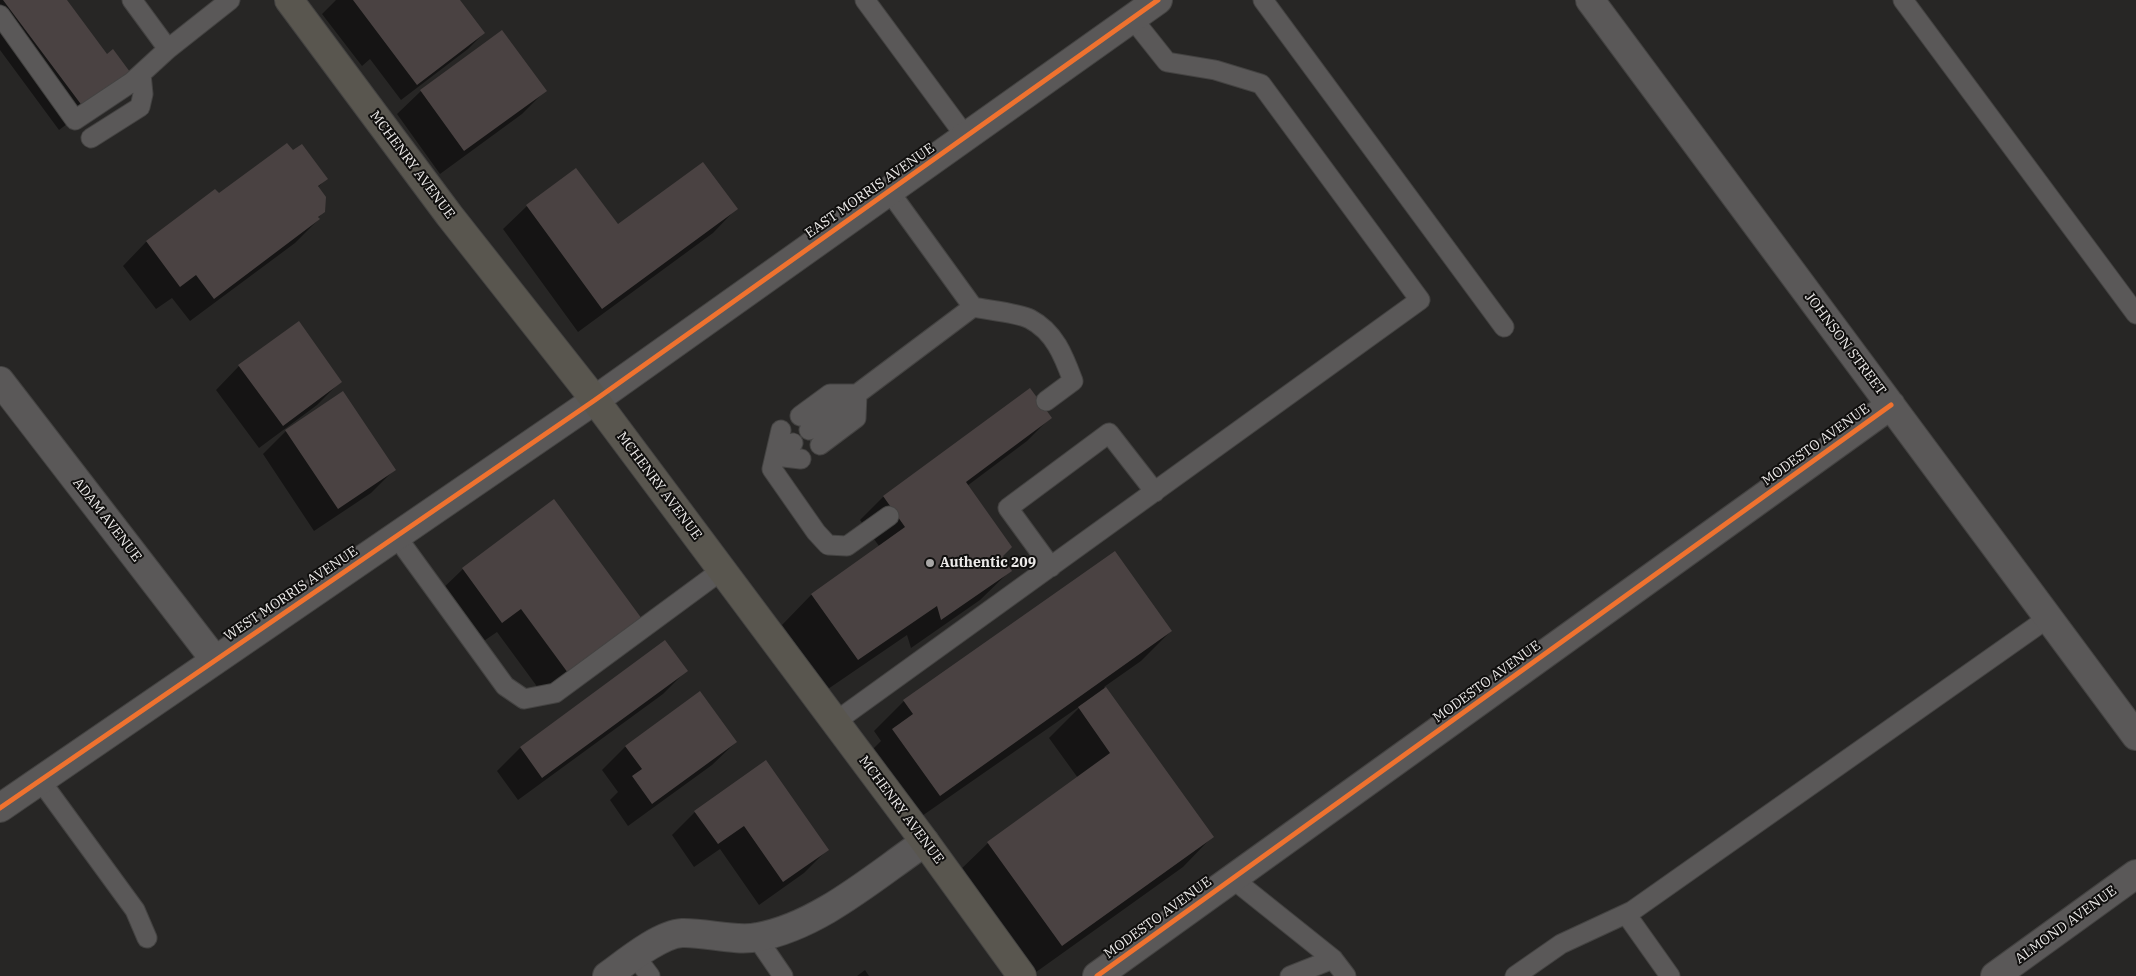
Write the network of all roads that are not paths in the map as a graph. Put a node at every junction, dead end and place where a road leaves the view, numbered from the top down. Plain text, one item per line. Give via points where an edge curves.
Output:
1 (132, 0) edge
2 (230, 0) edge
3 (289, 0) edge
4 (865, 0) edge
5 (1158, 0) edge
6 (1263, 0) edge
7 (1590, 0) edge
8 (1903, 0) edge
9 (0, 15) edge
10 (1132, 18) junction
11 (168, 49) junction
12 (141, 74) junction
13 (966, 137) junction
14 (91, 138) dead end
15 (889, 192) junction
16 (973, 307) junction
17 (2136, 314) edge
18 (1504, 327) dead end
19 (0, 381) edge
20 (857, 394) junction
21 (595, 400) junction
22 (1046, 401) dead end
23 (1891, 405) junction
24 (792, 444) dead end
25 (1155, 492) junction
26 (889, 516) dead end
27 (396, 536) junction
28 (1051, 567) junction
29 (722, 570) junction
30 (2048, 618) junction
31 (215, 660) junction
32 (835, 722) junction
33 (2136, 736) edge
34 (40, 780) junction
35 (0, 808) edge
36 (925, 842) junction
37 (2136, 874) edge
38 (1233, 878) junction
39 (1626, 914) junction
40 (147, 938) dead end
41 (756, 938) junction
42 (1333, 959) junction
43 (643, 966) edge
44 (607, 976) edge
45 (783, 976) edge
46 (1022, 976) edge
47 (1097, 976) edge
48 (1290, 976) edge
49 (1346, 976) edge
50 (1516, 976) edge
51 (1670, 976) edge
52 (1995, 976) edge

1 - 11 lane
2 - 11 lane
3 - 21 main road, MCHENRY AVENUE via 449,215
4 - 13 lane
5 - 10 street, EAST MORRIS AVENUE
6 - 18 lane
7 - 23 street, JOHNSON STREET
8 - 17 lane
9 - 12 lane via 75,120
10 - 13 street, EAST MORRIS AVENUE
10 - 25 lane via 1166,62 1215,70 1261,84 1420,300
11 - 12 lane
12 - 14 lane via 143,94 140,107
13 - 15 street, EAST MORRIS AVENUE
15 - 16 lane
15 - 21 street, EAST MORRIS AVENUE
16 - 20 lane
16 - 22 lane via 1029,318 1049,332 1062,353 1073,382
19 - 31 street, ADAM AVENUE
20 - 20 lane via 830,394 810,430 856,418
21 - 27 street, WEST MORRIS AVENUE
21 - 29 main road, MCHENRY AVENUE
23 - 30 street, JOHNSON STREET
23 - 38 street, MODESTO AVENUE
24 - 26 lane via 775,456 772,469 828,544 846,546
25 - 28 lane
25 - 28 lane via 1109,433 1008,508
27 - 29 lane via 504,686 524,699 555,694
27 - 31 street, WEST MORRIS AVENUE
28 - 32 lane
29 - 32 main road, MCHENRY AVENUE
30 - 33 street, JOHNSON STREET
30 - 39 lane
31 - 34 street, WEST MORRIS AVENUE
32 - 36 main road, MCHENRY AVENUE
34 - 35 street, WEST MORRIS AVENUE
34 - 40 lane via 135,910
36 - 41 street via 823,912
36 - 46 main road, MCHENRY AVENUE
37 - 52 street, ALMOND AVENUE
38 - 42 lane
38 - 47 street, MODESTO AVENUE
39 - 50 lane via 1561,944
39 - 51 lane
41 - 43 street via 681,933 651,945
41 - 45 lane
42 - 48 lane
42 - 49 lane
43 - 44 street

